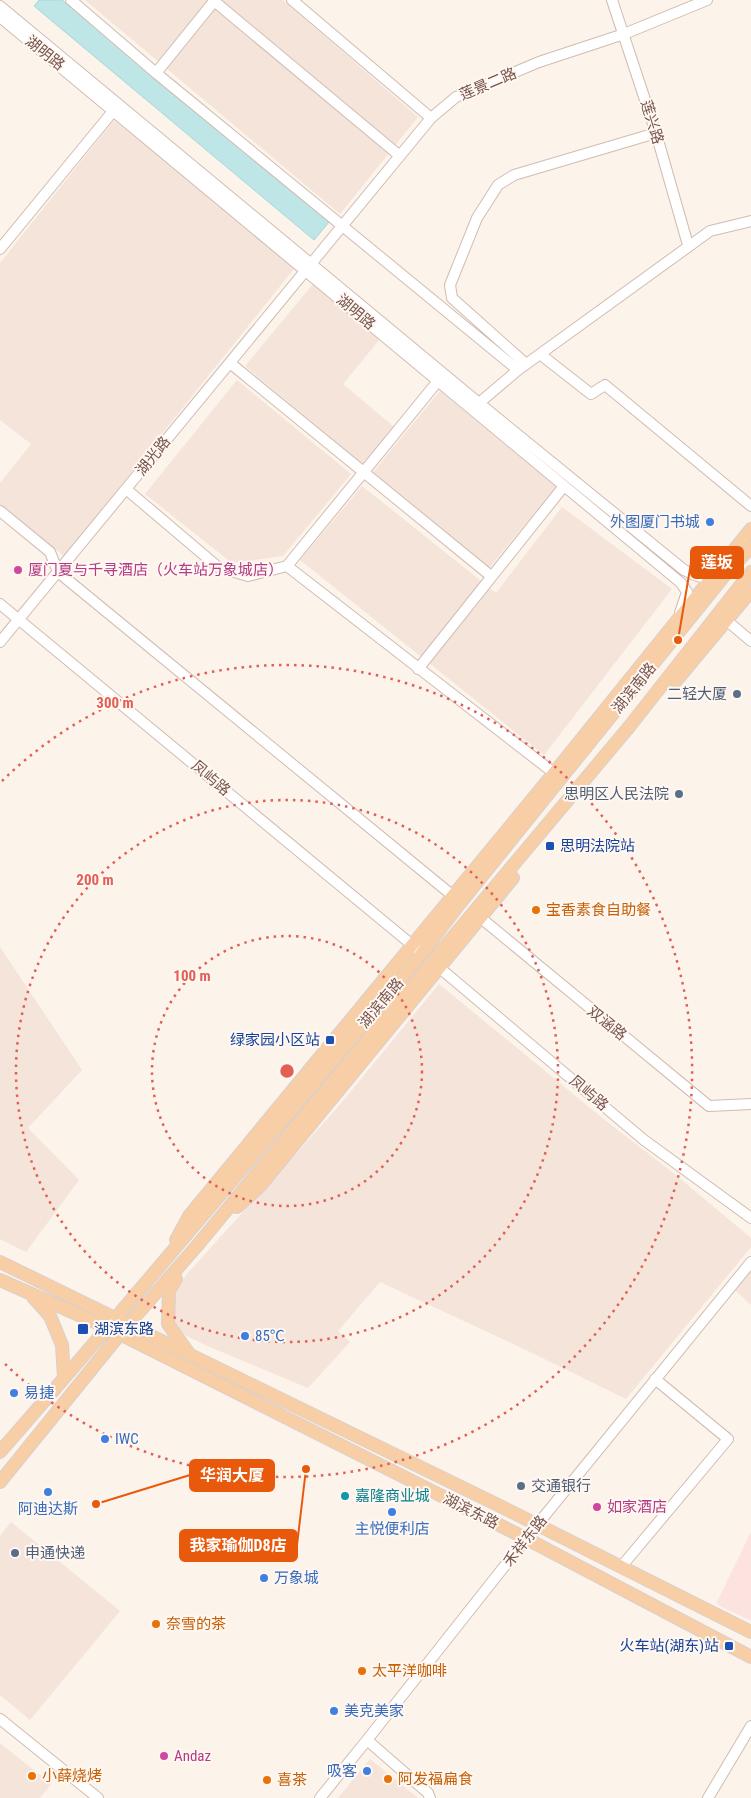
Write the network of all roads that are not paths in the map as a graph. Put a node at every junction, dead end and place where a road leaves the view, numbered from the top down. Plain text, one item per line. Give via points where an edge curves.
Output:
1 (71, 0) edge
2 (215, 0) edge
3 (292, 0) edge
4 (612, 0) edge
5 (707, 0) edge
6 (0, 6) edge
7 (0, 17) edge
8 (624, 34) junction
9 (156, 73) junction
10 (114, 110) junction
11 (431, 118) junction
12 (656, 133) junction
13 (400, 156) junction
14 (751, 221) edge
15 (343, 225) junction
16 (688, 246) junction
17 (0, 249) edge
18 (308, 267) junction
19 (540, 354) junction
20 (230, 363) junction
21 (526, 364) junction
22 (518, 370) junction
23 (438, 381) junction
24 (479, 403) junction
25 (364, 472) junction
26 (564, 486) junction
27 (126, 489) junction
28 (751, 506) edge
29 (0, 511) edge
30 (751, 529) edge
31 (751, 546) edge
32 (287, 566) junction
33 (58, 572) junction
34 (715, 572) junction
35 (751, 572) edge
36 (492, 576) junction
37 (751, 590) edge
38 (0, 604) edge
39 (19, 619) junction
40 (677, 619) junction
41 (726, 620) junction
42 (751, 640) edge
43 (0, 642) edge
44 (418, 669) junction
45 (554, 772) junction
46 (457, 899) junction
47 (477, 915) junction
48 (412, 945) junction
49 (431, 961) junction
50 (751, 1104) edge
51 (751, 1218) edge
52 (196, 1247) junction
53 (166, 1260) junction
54 (0, 1262) edge
55 (751, 1262) edge
56 (0, 1280) edge
57 (116, 1317) junction
58 (130, 1324) junction
59 (106, 1327) junction
60 (120, 1334) junction
61 (190, 1354) junction
62 (64, 1378) junction
63 (655, 1380) junction
64 (0, 1452) edge
65 (0, 1482) edge
66 (537, 1525) junction
67 (527, 1539) junction
68 (621, 1567) junction
69 (751, 1632) edge
70 (751, 1657) edge
71 (0, 1719) edge
72 (751, 1726) edge
73 (367, 1740) junction
74 (98, 1798) edge
75 (320, 1798) edge
76 (430, 1798) edge
77 (708, 1798) edge

1 - 9 street
2 - 9 street
2 - 13 street
3 - 11 street
4 - 8 street, 莲兴路
5 - 8 street, 莲景二路
6 - 18 street, 湖明路
7 - 10 street, 湖明路
8 - 11 street, 莲景二路 via 539,62 456,96
8 - 12 street, 莲兴路
9 - 15 street
10 - 17 street
10 - 18 street, 湖明路
11 - 13 street, 莲景二路
12 - 16 street, 莲兴路
12 - 21 street via 514,175 498,185 477,218 450,285 452,298
13 - 15 street, 莲景二路
14 - 16 street via 710,231
15 - 18 street, 莲景二路
15 - 22 street
16 - 19 street
18 - 20 street, 湖光路
18 - 23 street, 湖明路
18 - 24 street, 湖明路
19 - 21 street
19 - 28 street via 591,394 605,385
20 - 25 street
20 - 27 street, 湖光路
21 - 22 street
22 - 24 street
23 - 25 street
23 - 26 street, 湖明路
24 - 34 street, 湖明路 via 684,570 704,578
25 - 32 street
25 - 36 street
26 - 36 street
26 - 40 street, 湖明路 via 681,583 687,592
27 - 32 street via 218,567 248,576
27 - 33 street, 湖光路
29 - 33 street via 50,552
30 - 34 main road
31 - 46 main road, 湖滨南路
32 - 44 street
33 - 39 street, 湖光路
33 - 46 street
34 - 40 main road
35 - 47 main road, 湖滨南路
36 - 44 street
37 - 41 main road, 湖滨南路
38 - 39 street, 凤屿路
39 - 43 street, 湖光路
39 - 48 street, 凤屿路
40 - 45 main road
41 - 42 street
41 - 47 main road, 湖滨南路
44 - 45 street
45 - 46 main road
46 - 48 main road
46 - 49 main road, 湖滨南路
47 - 49 main road, 湖滨南路
47 - 50 street, 双涵路 via 709,1106
48 - 49 street, 凤屿路
48 - 53 main road via 189,1216
49 - 51 street, 凤屿路 via 644,1140
49 - 52 main road, 湖滨南路 via 260,1186
49 - 53 main road, 湖滨南路
52 - 58 main road, 湖滨南路
52 - 61 main road via 169,1291 168,1324
53 - 57 main road, 湖滨南路
54 - 57 main road, 湖滨东路
55 - 63 street, 禾祥东路
56 - 59 main road, 湖滨东路
56 - 62 main road via 32,1296 50,1316 62,1345
57 - 58 main road, 湖滨东路
57 - 59 main road, 湖滨南路
58 - 60 main road, 湖滨南路
58 - 61 main road, 湖滨东路
59 - 60 main road, 湖滨东路
59 - 62 main road, 湖滨南路
60 - 65 main road, 湖滨南路
60 - 67 main road, 湖滨东路
61 - 66 main road, 湖滨东路
62 - 64 main road, 湖滨南路
63 - 66 street, 禾祥东路
63 - 68 street via 728,1439
66 - 67 street, 禾祥东路
66 - 68 main road, 湖滨东路
67 - 70 main road, 湖滨东路
67 - 73 street, 禾祥东路
68 - 69 main road, 湖滨东路
71 - 74 street
72 - 77 street
73 - 75 street, 禾祥东路
73 - 76 street

